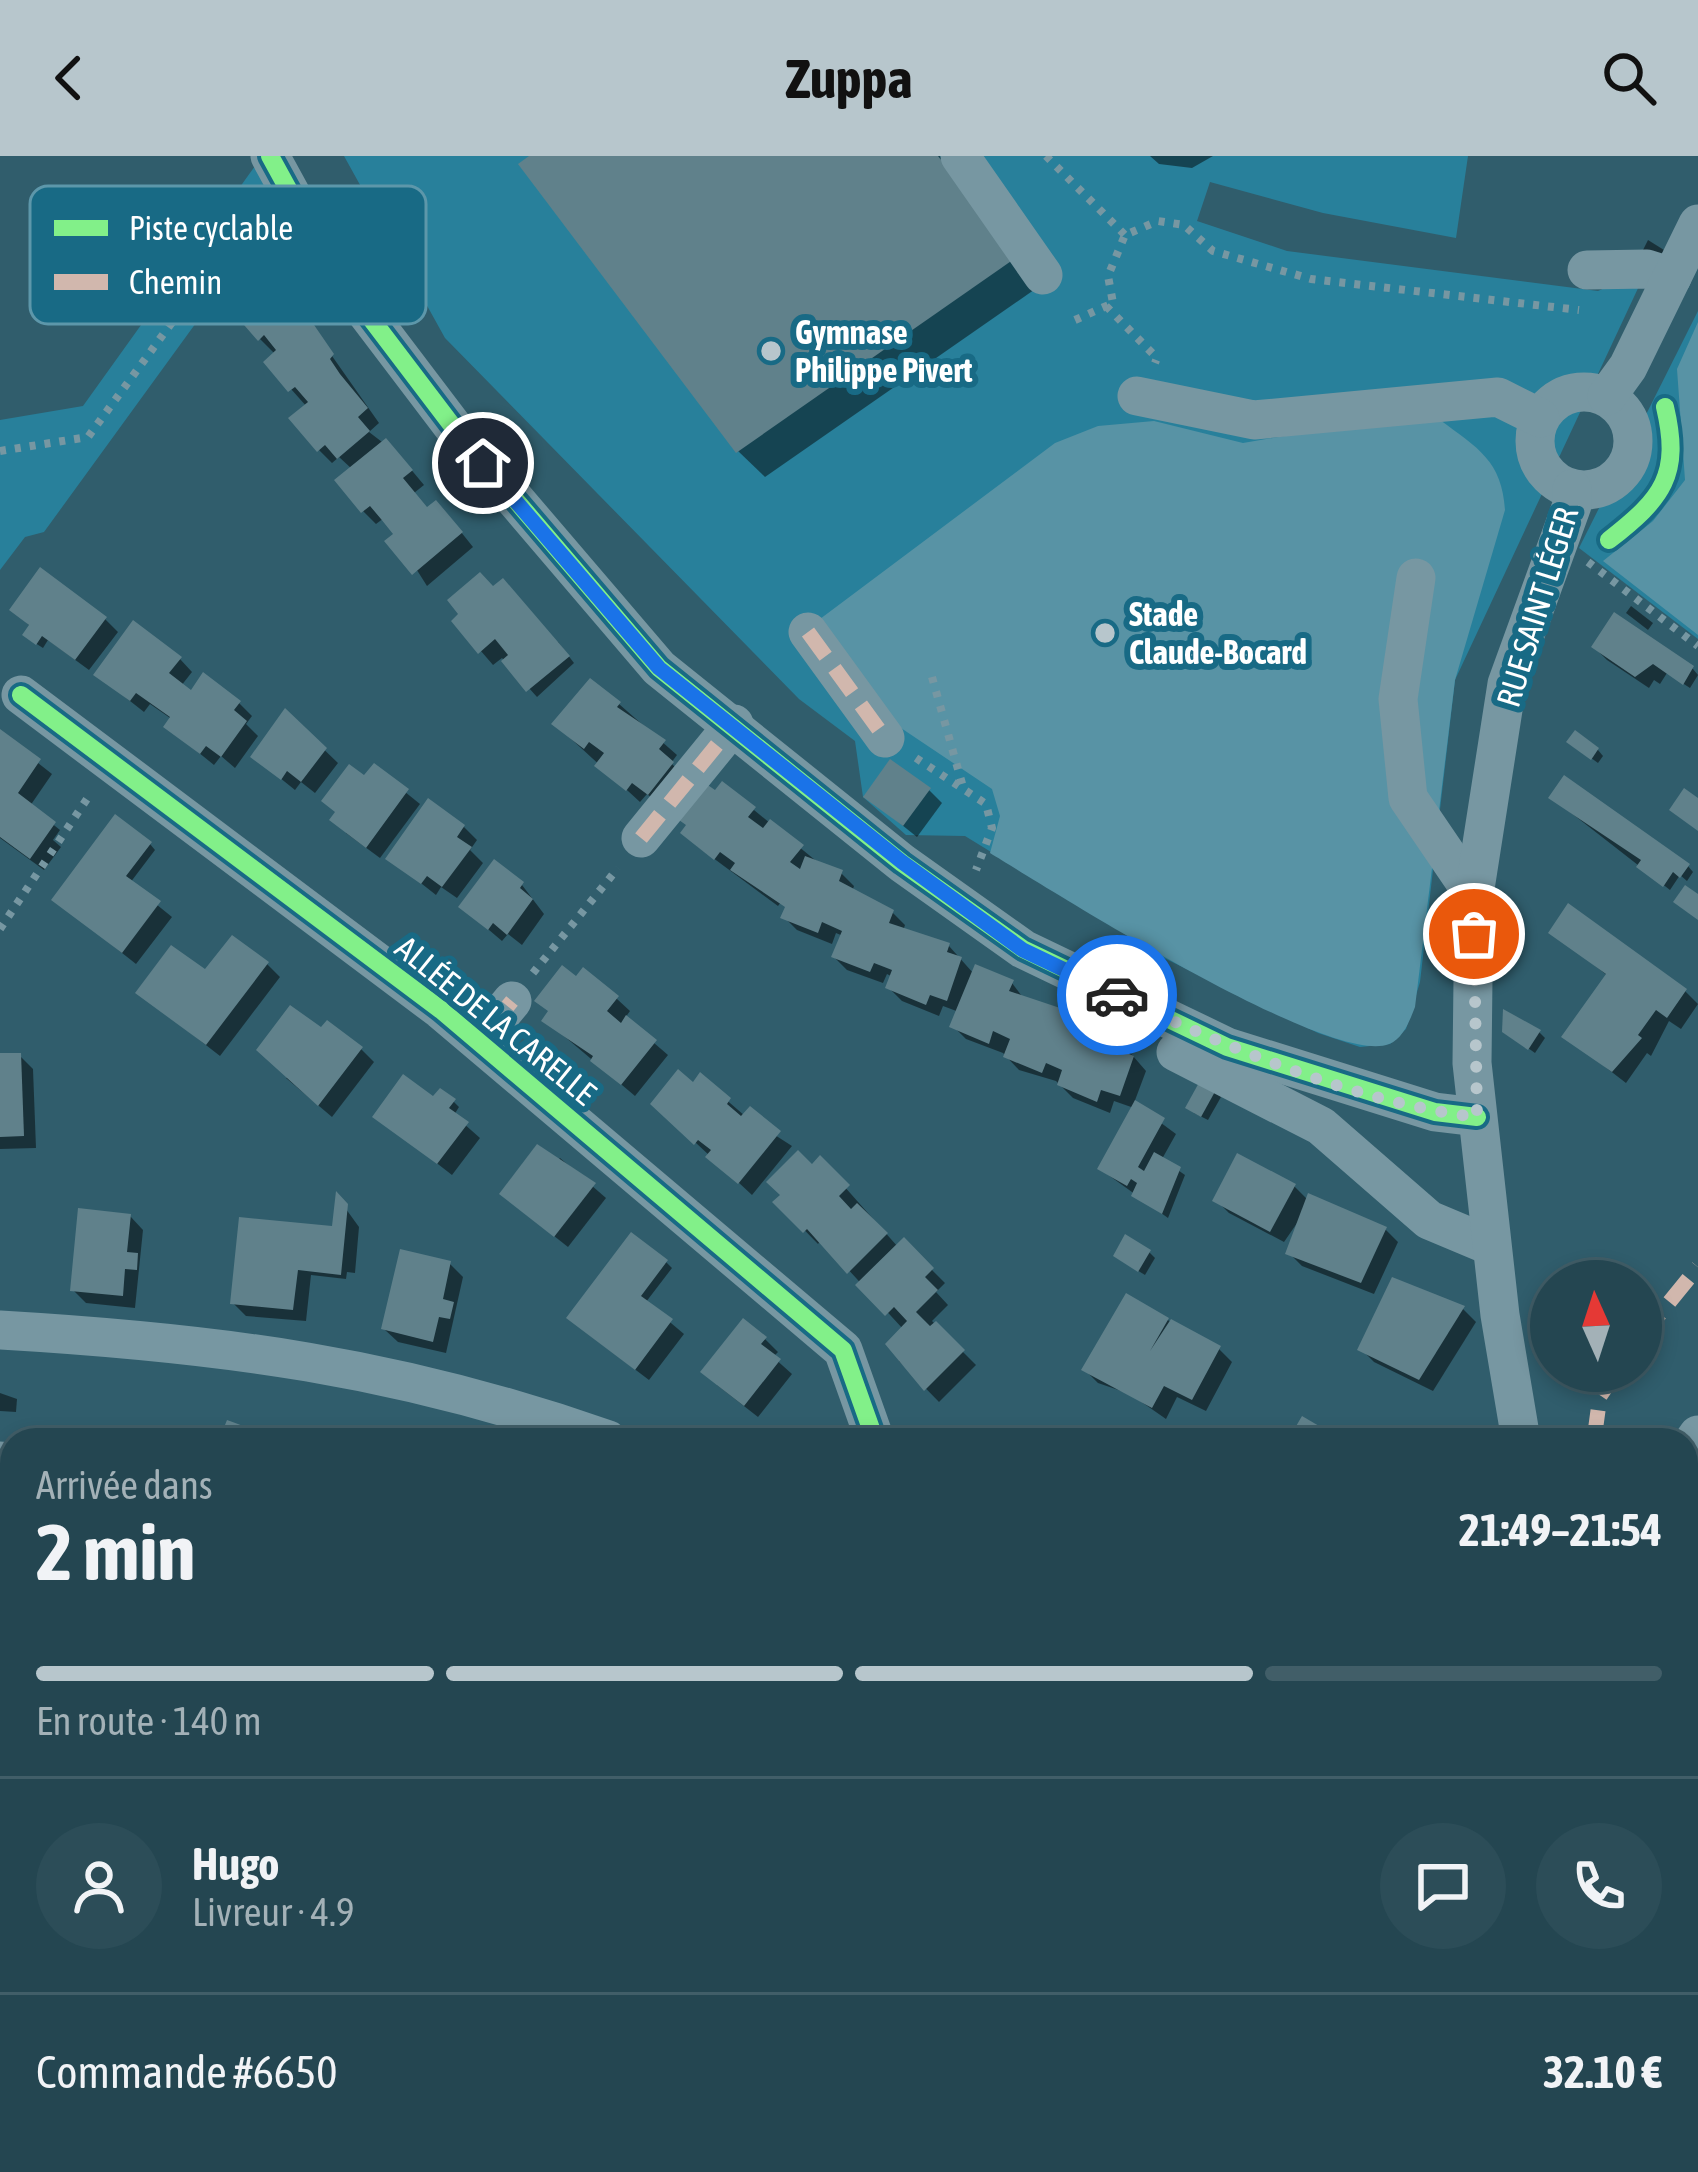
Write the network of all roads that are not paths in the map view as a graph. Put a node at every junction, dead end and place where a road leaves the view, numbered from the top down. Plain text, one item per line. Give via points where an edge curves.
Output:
1 (270, 156) edge
2 (961, 156) edge
3 (286, 186) edge
4 (1698, 224) edge
5 (1587, 270) dead end
6 (1043, 274) dead end
7 (1672, 277) junction
8 (375, 324) edge
9 (1137, 396) road end
10 (1607, 396) junction
11 (1540, 418) junction
12 (1572, 488) junction
13 (1416, 578) dead end
14 (808, 632) dead end
15 (22, 695) dead end
16 (734, 724) junction
17 (885, 738) road end
18 (641, 838) road end
19 (1474, 896) junction
20 (512, 1000) road end
21 (479, 1041) junction
22 (1171, 1049) dead end
23 (1477, 1117) junction
24 (1491, 1246) junction
25 (0, 1330) edge
26 (573, 1428) edge
27 (870, 1428) edge
28 (1519, 1428) edge

1 - 3 street
2 - 6 street
4 - 7 street
5 - 7 street
7 - 10 street
8 - 16 street via 659,668
9 - 11 street via 1254,420 1498,397
10 - 11 street via 1574,392
10 - 12 street, RUE SAINT LÉGER via 1633,434 1627,465 1604,486
11 - 12 street, RUE SAINT LÉGER via 1539,461
12 - 19 street, RUE SAINT LÉGER via 1573,505 1507,684
13 - 19 street via 1398,699 1408,798
14 - 17 street
15 - 21 street, ALLÉE DE LA CARELLE
16 - 18 street
16 - 23 street via 1023,950 1227,1047 1435,1112
19 - 23 street, RUE SAINT LÉGER
20 - 21 street
21 - 27 street, ALLÉE DE LA CARELLE via 842,1350
22 - 24 street via 1322,1126 1429,1220
23 - 24 street, RUE SAINT LÉGER
24 - 28 street, RUE SAINT LÉGER
25 - 26 street via 327,1362 490,1399

